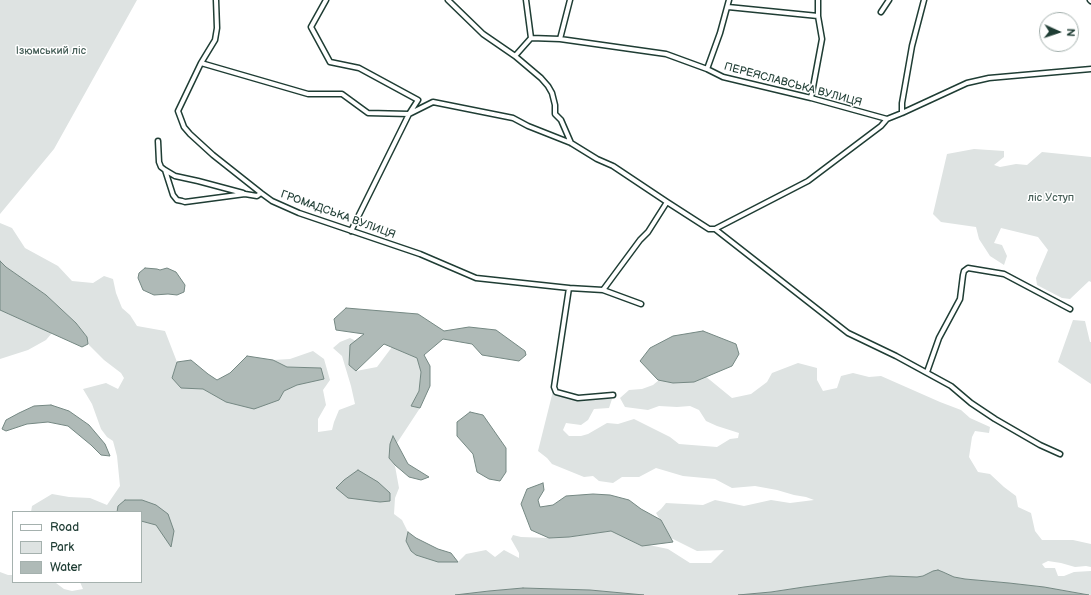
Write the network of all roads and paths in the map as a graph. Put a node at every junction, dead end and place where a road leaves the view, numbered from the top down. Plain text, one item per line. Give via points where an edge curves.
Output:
1 (216, 0) edge
2 (448, 0) edge
3 (526, 0) edge
4 (570, 0) edge
5 (730, 0) edge
6 (818, 0) edge
7 (889, 0) edge
8 (924, 0) edge
9 (324, 1) edge
10 (728, 7) junction
11 (881, 12) dead end
12 (818, 16) junction
13 (531, 38) junction
14 (560, 39) junction
15 (515, 56) junction
16 (201, 64) junction
17 (707, 69) junction
18 (1091, 69) edge
19 (811, 98) junction
20 (902, 113) junction
21 (409, 114) junction
22 (887, 119) junction
23 (158, 141) dead end
24 (571, 143) junction
25 (165, 170) junction
26 (262, 193) junction
27 (245, 194) junction
28 (667, 202) junction
29 (715, 229) junction
30 (351, 230) junction
31 (569, 288) junction
32 (603, 290) junction
33 (641, 304) dead end
34 (1070, 309) dead end
35 (927, 372) junction
36 (613, 395) dead end
37 (1060, 454) dead end

1 - 16 street, ГРОМАДСЬКА ВУЛИЦЯ via 217,33
2 - 15 street via 483,34
3 - 13 street
4 - 14 street
5 - 10 street
6 - 12 street
7 - 11 street
8 - 20 street via 912,46
9 - 21 street via 311,27 330,62 359,68 418,100
10 - 12 street
10 - 17 street
12 - 19 street via 822,39
13 - 14 street, ПЕРЕЯСЛАВСЬКА ВУЛИЦЯ
13 - 15 street
14 - 17 street, ПЕРЕЯСЛАВСЬКА ВУЛИЦЯ via 666,54
15 - 24 street via 548,86 552,93 555,114 561,120
16 - 21 street via 308,94 342,94 368,113
16 - 26 street, ГРОМАДСЬКА ВУЛИЦЯ via 178,111 184,127 212,155
17 - 19 street, ПЕРЕЯСЛАВСЬКА ВУЛИЦЯ via 722,77
18 - 20 street via 977,80
19 - 22 street, ПЕРЕЯСЛАВСЬКА ВУЛИЦЯ
20 - 22 street
21 - 24 street via 433,102 513,118
21 - 30 street
22 - 29 street via 808,181
23 - 25 street via 158,162
24 - 28 street via 613,166
25 - 27 street via 179,177
25 - 27 street via 177,200 185,202
26 - 27 street via 257,196
26 - 30 street, ГРОМАДСЬКА ВУЛИЦЯ via 272,201 299,213
28 - 29 street via 709,229
28 - 32 street via 648,232
29 - 35 street via 848,333
30 - 31 street, ГРОМАДСЬКА ВУЛИЦЯ via 420,254 476,278
31 - 32 street, ГРОМАДСЬКА ВУЛИЦЯ
31 - 36 street via 554,387 556,392 578,398
32 - 33 street, ГРОМАДСЬКА ВУЛИЦЯ
34 - 35 street via 1004,274 968,268 964,271 960,299 938,338
35 - 37 street via 951,386 970,403 995,419

